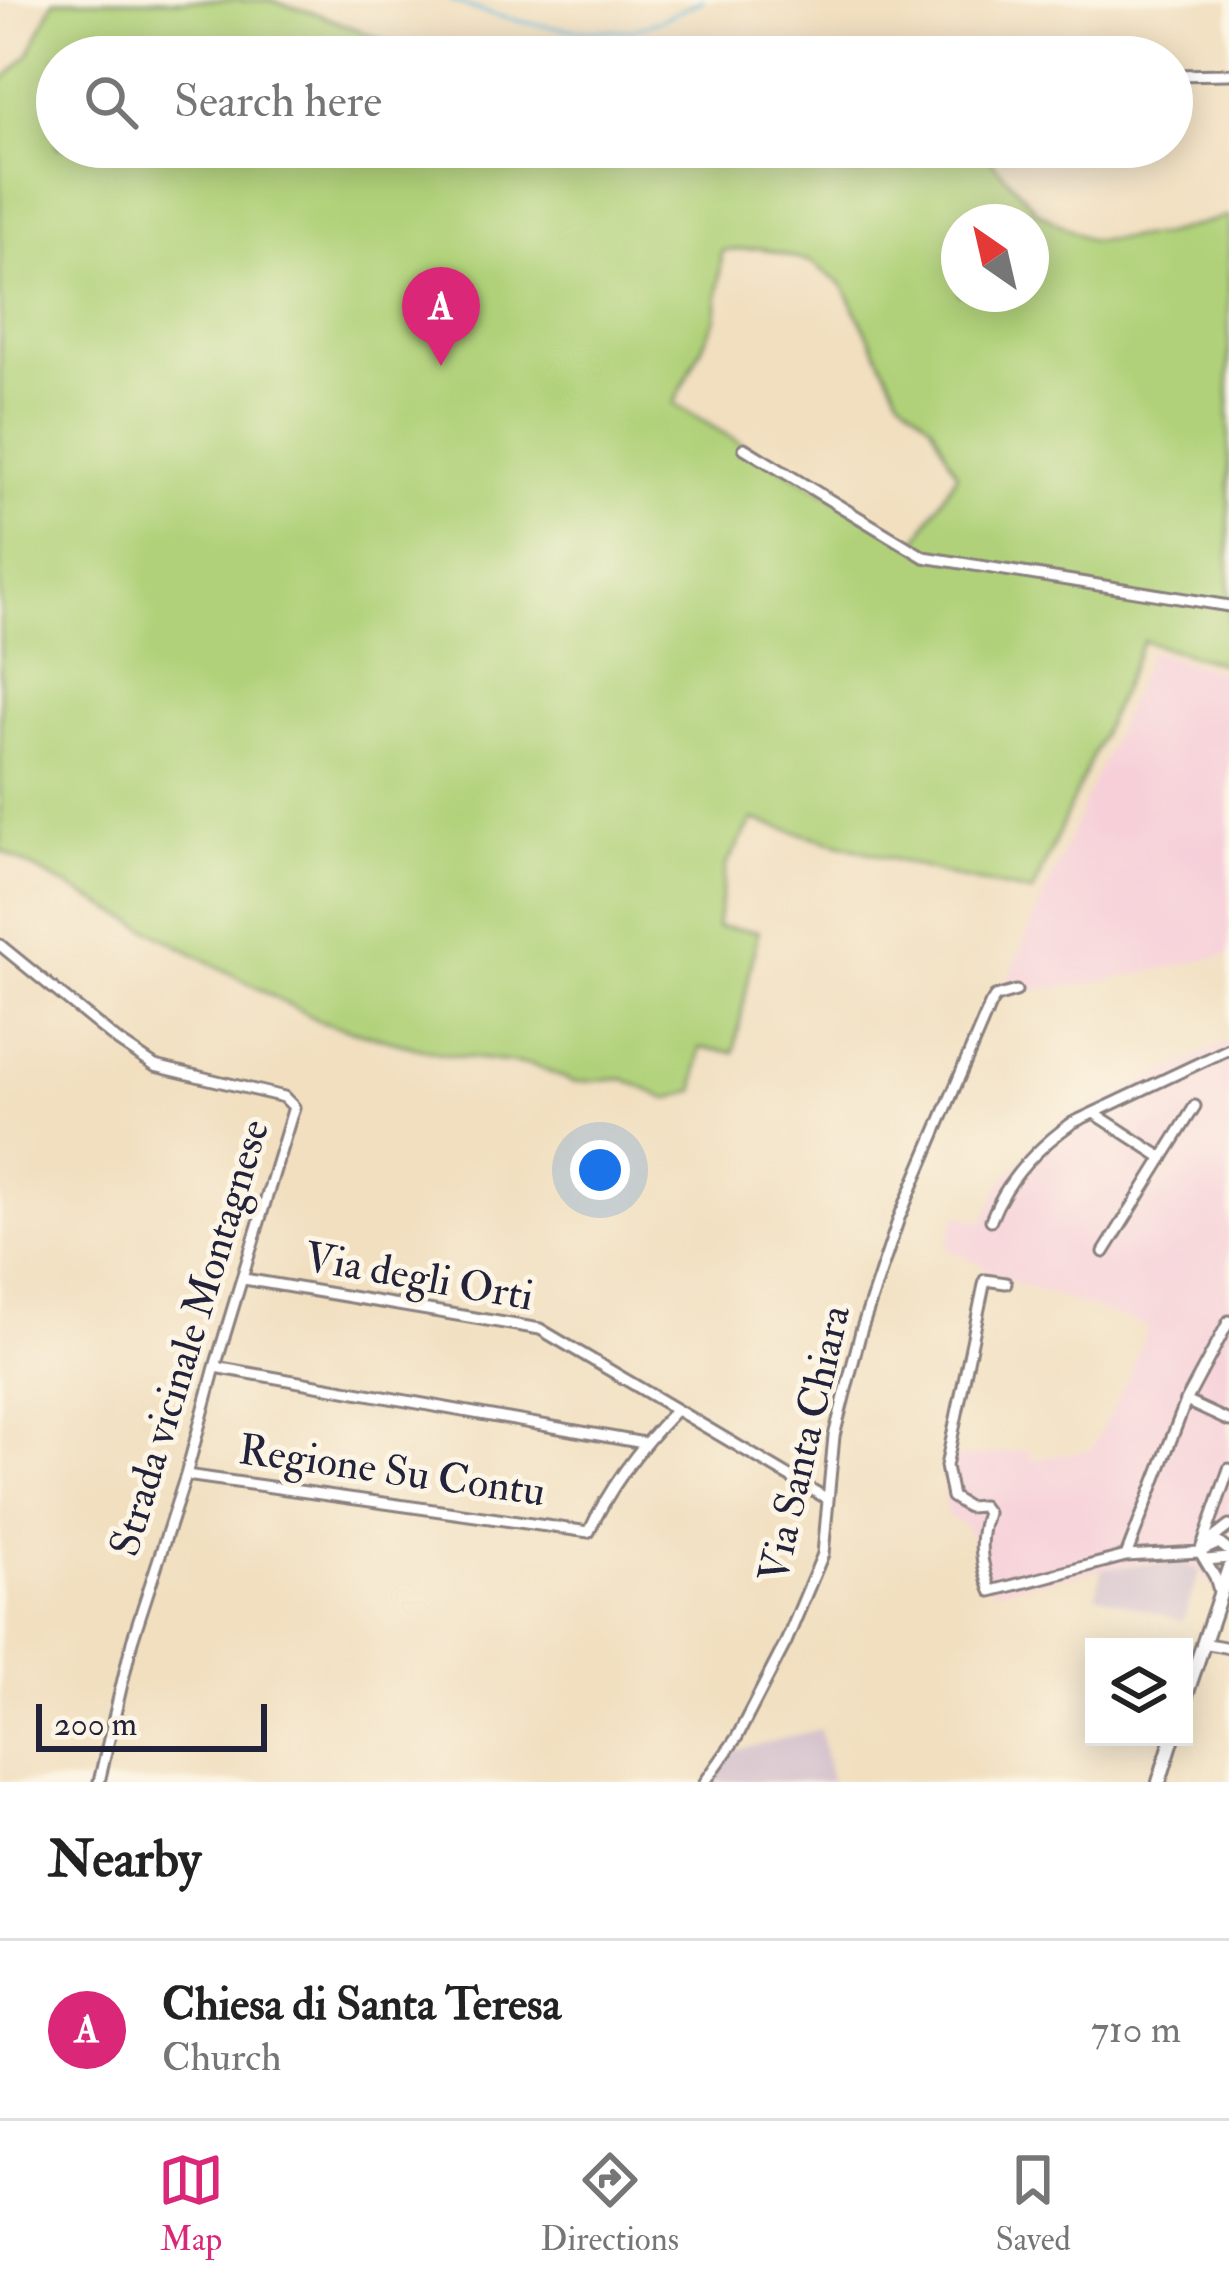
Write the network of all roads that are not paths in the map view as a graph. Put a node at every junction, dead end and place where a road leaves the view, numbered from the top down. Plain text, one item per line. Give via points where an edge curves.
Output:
1 (1229, 74) edge
2 (1193, 75) edge
3 (744, 448) dead end
4 (1229, 606) edge
5 (0, 945) edge
6 (1016, 991) dead end
7 (1229, 1049) edge
8 (1195, 1106) dead end
9 (1094, 1113) junction
10 (1163, 1158) junction
11 (991, 1220) dead end
12 (1104, 1252) dead end
13 (244, 1279) junction
14 (1006, 1282) dead end
15 (1229, 1321) edge
16 (214, 1367) junction
17 (1186, 1401) junction
18 (675, 1411) junction
19 (1229, 1421) edge
20 (644, 1443) junction
21 (1229, 1469) edge
22 (186, 1475) junction
23 (826, 1498) junction
24 (1217, 1504) junction
25 (1229, 1524) edge
26 (1214, 1535) junction
27 (1229, 1555) edge
28 (1126, 1556) junction
29 (1203, 1556) junction
30 (1229, 1568) edge
31 (1220, 1594) junction
32 (1203, 1643) junction
33 (1229, 1648) edge
34 (1193, 1674) edge
35 (1170, 1746) edge
36 (99, 1782) edge
37 (705, 1782) edge
38 (1159, 1782) edge

1 - 2 street
3 - 4 street via 924,556
5 - 13 street, Strada vicinale Montagnese via 155,1066 290,1101
6 - 23 street, Via Santa Chiara via 990,1005 899,1218 848,1380
7 - 9 street
8 - 10 street
9 - 10 street
9 - 11 street via 1028,1161
10 - 12 street
13 - 16 street, Strada vicinale Montagnese
13 - 18 street, Via degli Orti via 540,1329
14 - 28 street via 985,1280 946,1466 952,1497 987,1513 980,1532 991,1591
15 - 17 street
16 - 20 street
16 - 22 street, Strada vicinale Montagnese
17 - 19 street
17 - 28 street
18 - 20 street
18 - 23 street, Via degli Orti
20 - 22 street, Regione Su Contu via 589,1532
21 - 24 street
22 - 36 street, Strada vicinale Montagnese via 132,1641
23 - 37 street, Via Santa Chiara via 823,1554 803,1606 737,1737
24 - 25 street
24 - 26 street
25 - 26 street
26 - 27 street
26 - 29 street
26 - 29 street
27 - 29 street
28 - 29 street
29 - 31 street
30 - 31 main road
31 - 32 main road
32 - 33 street
32 - 34 main road
35 - 38 main road

